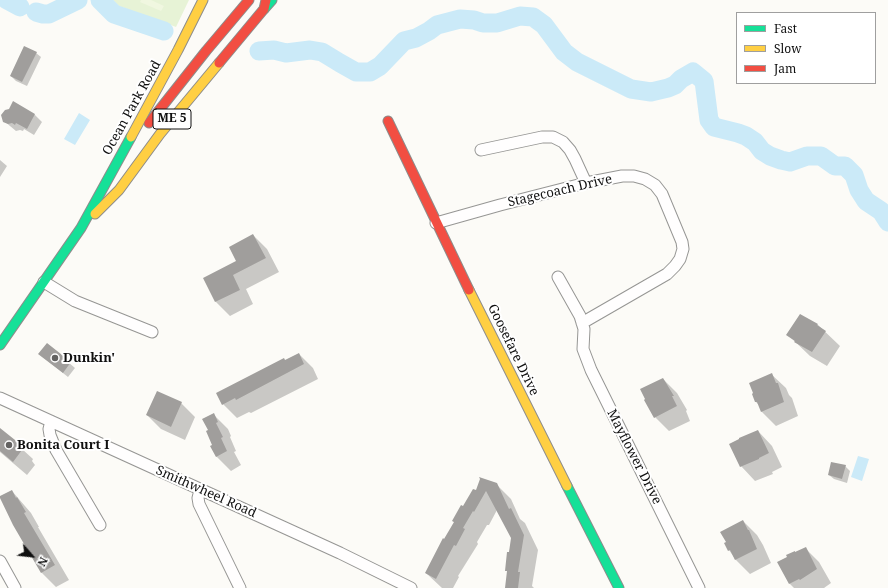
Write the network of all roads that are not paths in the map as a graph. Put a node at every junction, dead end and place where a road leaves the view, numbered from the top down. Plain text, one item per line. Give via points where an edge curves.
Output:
1 (203, 0) edge
2 (249, 0) edge
3 (272, 0) edge
4 (265, 4) edge
5 (388, 121) dead end
6 (481, 150) dead end
7 (106, 182) junction
8 (586, 183) junction
9 (436, 224) junction
10 (81, 228) junction
11 (558, 277) dead end
12 (44, 282) junction
13 (582, 323) junction
14 (152, 332) dead end
15 (0, 345) edge
16 (0, 398) edge
17 (51, 421) junction
18 (200, 490) junction
19 (100, 525) dead end
20 (0, 561) edge
21 (15, 588) edge
22 (240, 588) edge
23 (411, 588) edge
24 (619, 588) edge
25 (699, 588) edge

1 - 7 main road, Ocean Park Road / ME 5
2 - 7 main road via 183,79
3 - 4 main road, Ocean Park Road
4 - 10 main road, Ocean Park Road / ME 5 via 160,134 119,190
5 - 9 main road, Goosefare Drive
6 - 8 street via 553,137 563,142 570,150
7 - 10 main road, Ocean Park Road / ME 5
8 - 9 street, Stagecoach Drive via 470,212
8 - 13 street, Stagecoach Drive via 634,176 655,185 670,211 683,249 680,259 666,274
9 - 24 main road, Goosefare Drive
10 - 12 main road, Ocean Park Road / ME 5
11 - 13 street, Mayflower Drive via 576,307
12 - 14 street via 75,301
12 - 15 main road, Ocean Park Road / ME 5
13 - 25 street, Mayflower Drive via 583,349 591,370
16 - 17 street, Smithwheel Road
17 - 18 street, Smithwheel Road
17 - 19 street via 50,435 56,450
18 - 22 street via 199,504
18 - 23 street, Smithwheel Road
20 - 21 street

